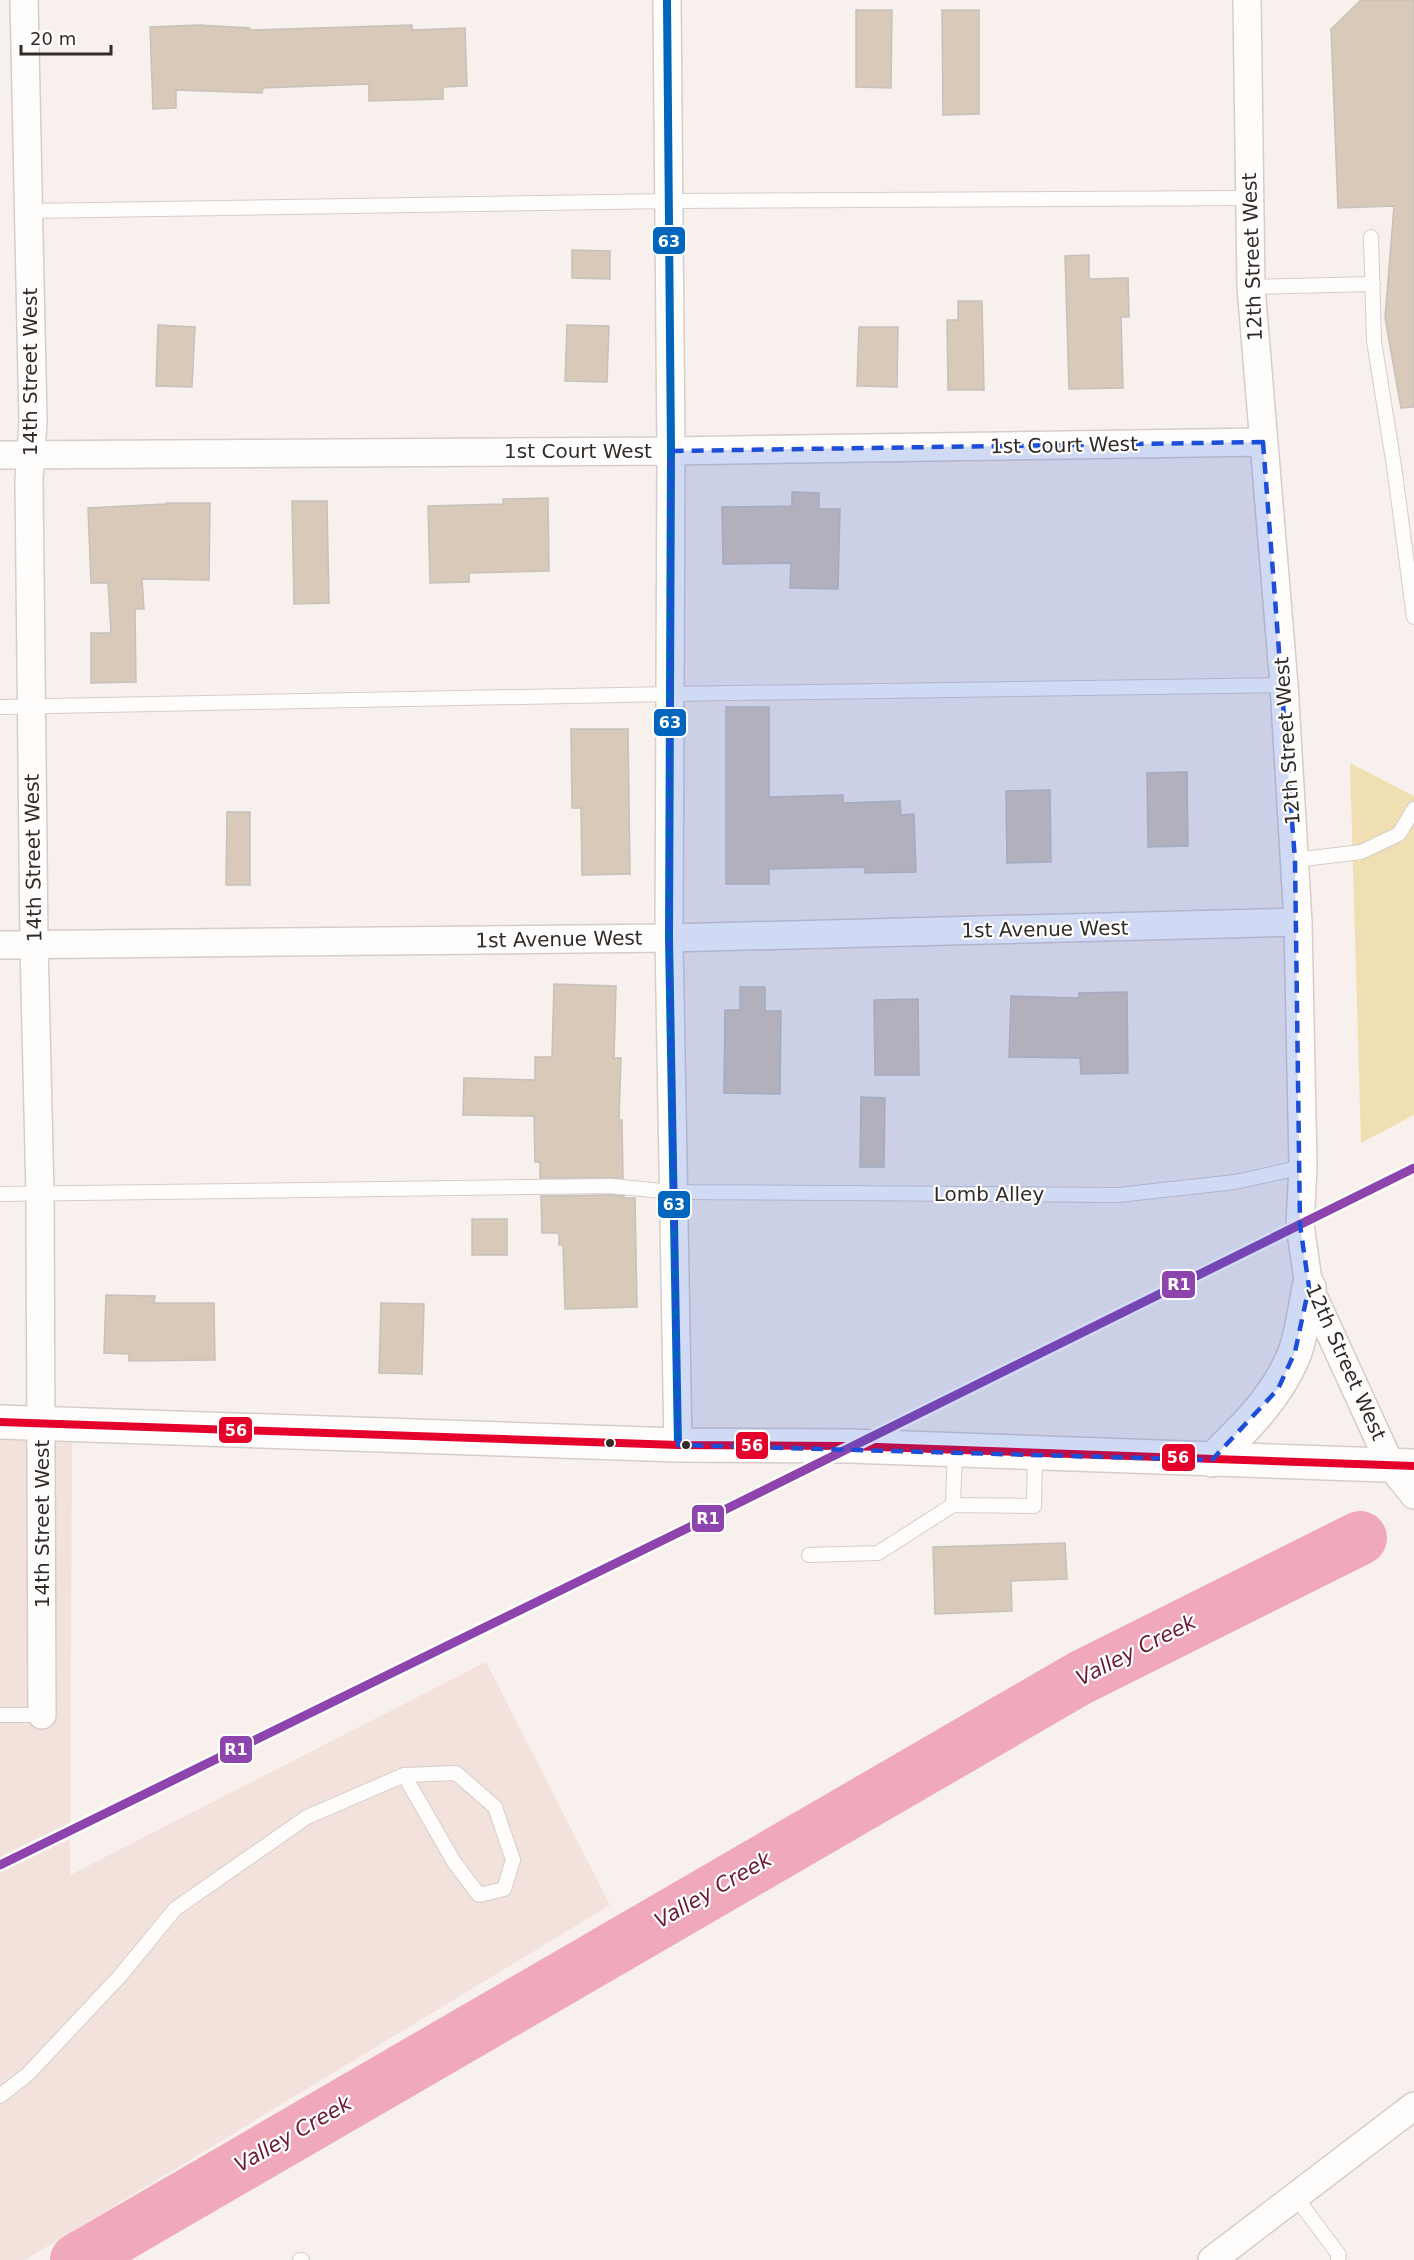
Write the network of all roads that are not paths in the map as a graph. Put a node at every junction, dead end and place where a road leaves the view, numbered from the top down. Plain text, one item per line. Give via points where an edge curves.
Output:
1 (24, 0) edge
2 (667, 0) edge
3 (1247, 0) edge
4 (1249, 198) junction
5 (669, 201) junction
6 (29, 211) junction
7 (1371, 237) dead end
8 (1372, 284) junction
9 (1251, 287) junction
10 (1263, 442) junction
11 (672, 451) junction
12 (31, 454) junction
13 (0, 455) edge
14 (1414, 617) edge
15 (1284, 685) junction
16 (670, 694) junction
17 (0, 707) edge
18 (31, 708) junction
19 (1414, 809) edge
20 (1294, 860) junction
21 (1298, 922) junction
22 (669, 938) junction
23 (34, 944) junction
24 (0, 945) edge
25 (1303, 1167) junction
26 (673, 1191) junction
27 (0, 1194) edge
28 (40, 1194) junction
29 (1309, 1287) junction
30 (0, 1422) edge
31 (42, 1424) junction
32 (678, 1445) junction
33 (956, 1450) junction
34 (1035, 1453) junction
35 (1212, 1460) junction
36 (1403, 1466) edge
37 (1414, 1495) edge
38 (953, 1505) junction
39 (809, 1555) dead end
40 (0, 1715) edge
41 (42, 1716) joint
42 (404, 1775) junction
43 (0, 2096) edge
44 (1414, 2106) edge
45 (1295, 2196) junction
46 (1212, 2260) edge
47 (1338, 2260) edge

1 - 6 street, 14th Street West
2 - 5 street
3 - 4 street, 12th Street West
4 - 5 lane
4 - 9 street, 12th Street West
5 - 6 lane
5 - 11 street
6 - 12 street, 14th Street West
7 - 8 lane
8 - 9 lane
8 - 14 lane via 1374,341
9 - 10 street, 12th Street West
10 - 11 street, 1st Court West
10 - 15 street, 12th Street West
11 - 12 street, 1st Court West
11 - 16 street
12 - 13 street, 1st Court West
12 - 18 street, 14th Street West
15 - 16 lane
15 - 20 street, 12th Street West
16 - 18 lane
16 - 22 street
17 - 18 lane
18 - 23 street, 14th Street West
19 - 20 lane via 1399,834 1361,852
20 - 21 street, 12th Street West
21 - 22 street, 1st Avenue West
21 - 25 street, 12th Street West
22 - 23 street, 1st Avenue West
22 - 26 street
23 - 24 street, 1st Avenue West
23 - 28 street, 14th Street West
25 - 26 lane, Lomb Alley via 1235,1182 1118,1195
25 - 29 street, 12th Street West via 1300,1225
26 - 28 lane, Lomb Alley via 611,1186
26 - 32 street
27 - 28 lane, Lomb Alley
28 - 31 street, 14th Street West
29 - 35 main road via 1295,1352 1278,1389
29 - 36 street, 12th Street West
30 - 31 main road
31 - 32 main road
31 - 41 street, 14th Street West
32 - 33 main road
33 - 34 main road
33 - 38 lane
34 - 35 main road
34 - 38 lane via 1034,1506
35 - 36 main road
36 - 37 street, 12th Street West
38 - 39 lane via 878,1552
40 - 41 lane
42 - 42 lane via 456,1773 495,1807 513,1860 504,1889 479,1894 454,1862
42 - 43 lane via 307,1816 175,1909 120,1977 28,2074
44 - 45 street
45 - 46 street
45 - 47 lane via 1339,2255

